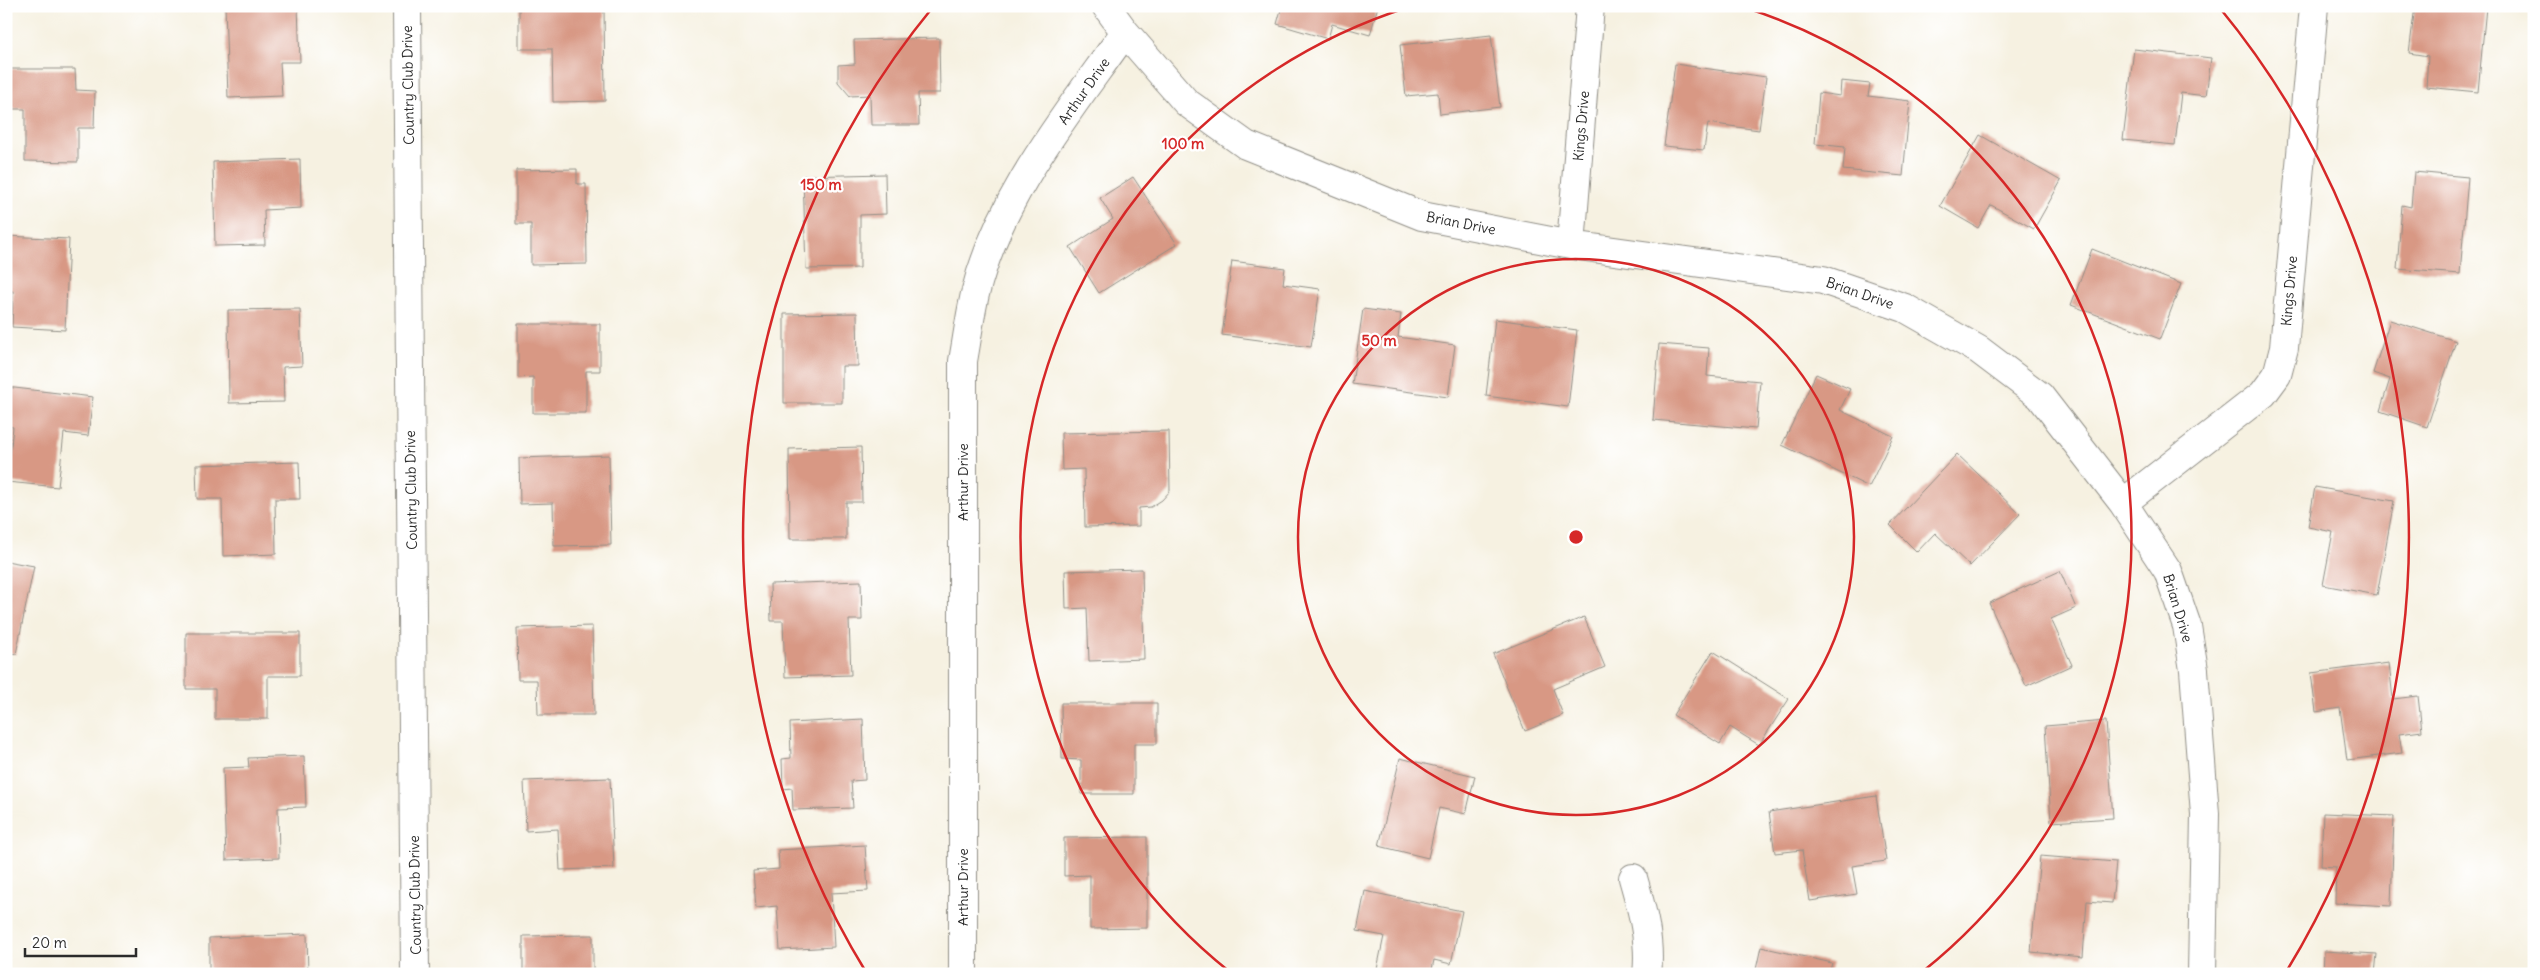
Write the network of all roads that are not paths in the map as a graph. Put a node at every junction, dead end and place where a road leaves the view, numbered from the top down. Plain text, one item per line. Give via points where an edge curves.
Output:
1 (407, 6) edge
2 (1106, 6) edge
3 (1590, 6) edge
4 (2314, 6) edge
5 (1124, 32) junction
6 (1571, 245) junction
7 (2123, 502) junction
8 (1633, 878) dead end
9 (415, 974) edge
10 (964, 974) edge
11 (1647, 974) edge
12 (2202, 974) edge

1 - 9 street, Country Club Drive
2 - 5 street, Brian Drive
3 - 6 street, Kings Drive
4 - 7 street, Kings Drive via 2284,348 2277,375 2263,394
5 - 6 street, Brian Drive via 1186,102 1246,144 1422,216
5 - 10 street, Arthur Drive via 1028,172 996,234 976,293 963,361
6 - 7 street, Brian Drive via 1823,280 1905,308 1979,350 2040,396
7 - 12 street, Brian Drive via 2168,571 2187,626 2193,661 2205,814
8 - 11 street via 1644,919 1649,960

